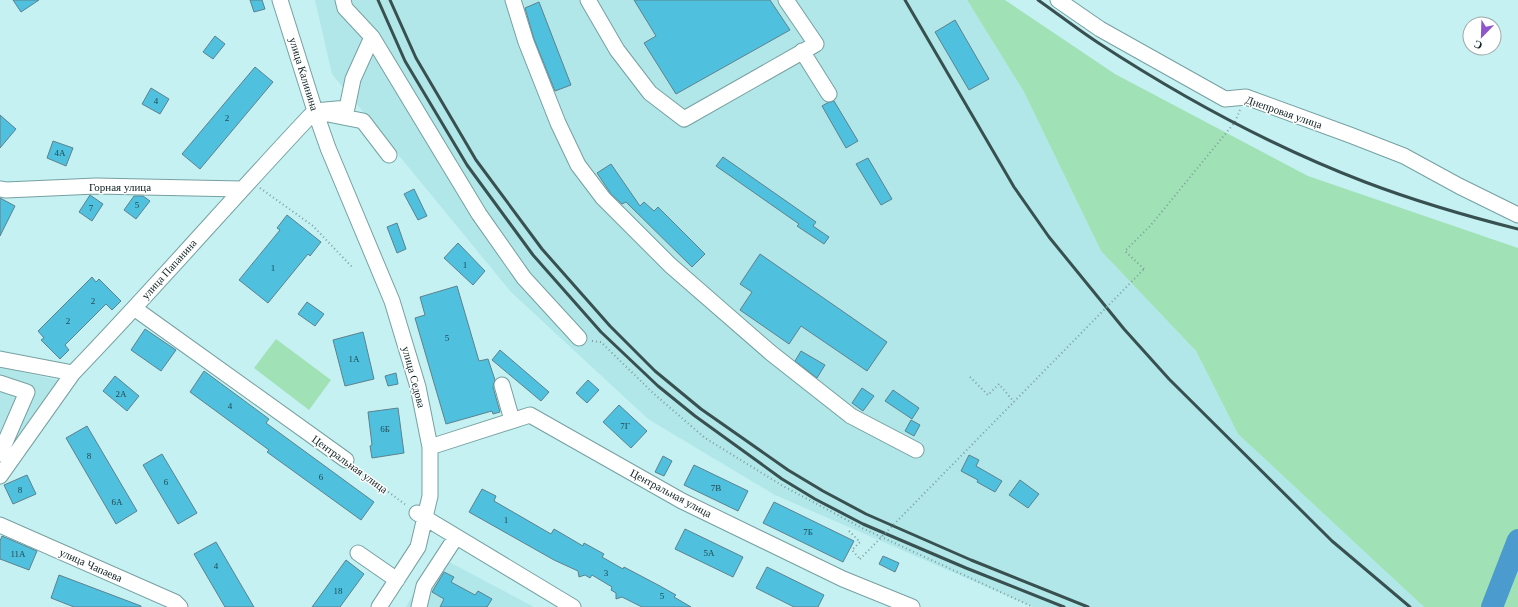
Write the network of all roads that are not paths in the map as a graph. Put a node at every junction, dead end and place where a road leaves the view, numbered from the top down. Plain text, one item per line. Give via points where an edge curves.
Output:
1 (280, 0) edge
2 (343, 0) edge
3 (513, 0) edge
4 (588, 0) edge
5 (786, 0) edge
6 (1058, 0) edge
7 (372, 37) junction
8 (802, 52) junction
9 (829, 94) dead end
10 (315, 112) junction
11 (328, 148) joint
12 (390, 155) dead end
13 (245, 184) junction
14 (0, 189) edge
15 (1518, 215) edge
16 (134, 308) junction
17 (579, 338) road end
18 (0, 359) edge
19 (73, 373) junction
20 (0, 383) edge
21 (502, 385) dead end
22 (512, 420) junction
23 (430, 447) junction
24 (916, 450) dead end
25 (0, 454) edge
26 (346, 460) road end
27 (0, 476) edge
28 (420, 515) junction
29 (0, 525) edge
30 (456, 537) junction
31 (358, 553) dead end
32 (397, 580) junction
33 (180, 607) edge
34 (379, 607) edge
35 (419, 607) edge
36 (573, 607) edge
37 (912, 607) edge

1 - 10 street, улица Калинина
2 - 7 street via 345,8
3 - 24 street via 526,42 558,123 578,165 602,198 670,266 771,353 852,416
4 - 8 street via 617,50 650,93 684,119
5 - 8 street via 816,44
6 - 15 street, Днепровая улица via 1100,29 1225,99 1246,97 1404,156
7 - 10 street via 353,79 347,108
7 - 17 street via 488,227 524,278
8 - 9 street
10 - 11 street, улица Калинина
10 - 12 street via 363,121
10 - 13 street, улица Папанина
11 - 23 street, улица Седова via 392,301 418,387
13 - 14 street, Горная улица
13 - 16 street, улица Папанина
16 - 19 street, улица Папанина
16 - 26 street, Центральная улица
18 - 19 street
19 - 27 street, улица Папанина
20 - 25 street via 27,392
21 - 22 street
22 - 23 street, Центральная улица
22 - 37 street, Центральная улица via 530,414 682,501 843,579
23 - 28 street, улица Седова via 430,496
28 - 30 street
28 - 32 street, улица Седова via 418,547
29 - 33 street, улица Чапаева via 176,602
30 - 35 street via 424,586
30 - 36 street
31 - 32 street
32 - 34 street, улица Седова

